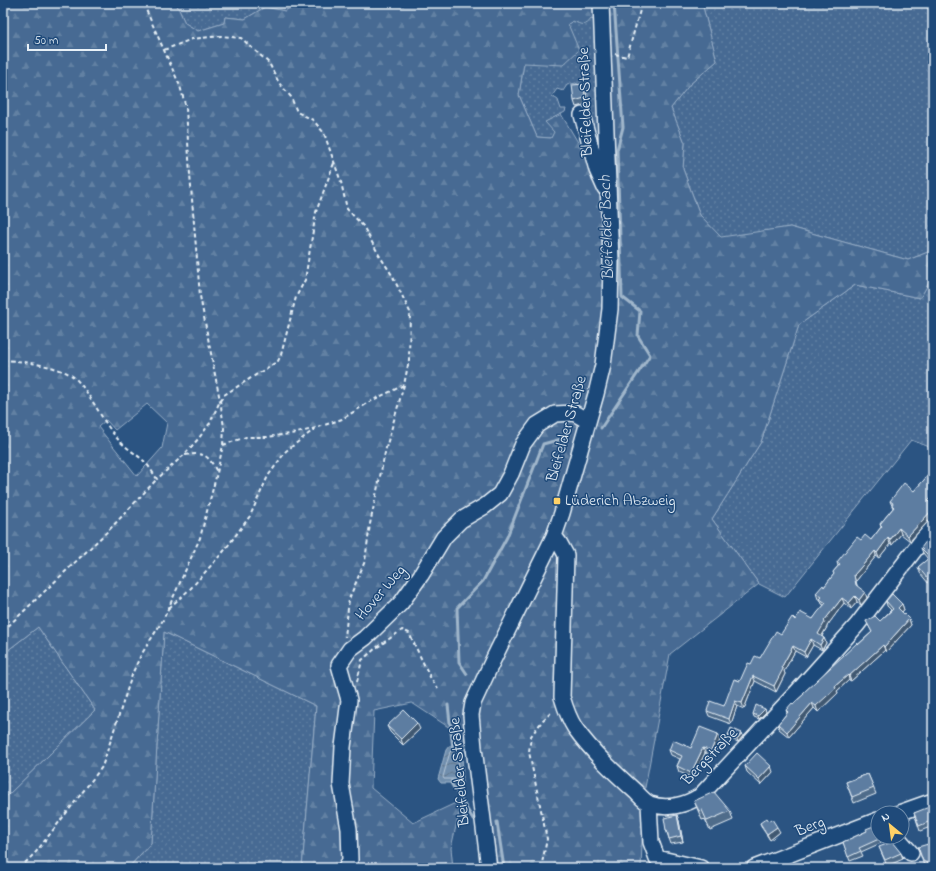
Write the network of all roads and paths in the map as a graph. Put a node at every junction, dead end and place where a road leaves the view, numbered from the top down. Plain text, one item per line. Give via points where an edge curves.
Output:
1 (143, 3) edge
2 (601, 3) edge
3 (642, 3) edge
4 (164, 50) junction
5 (602, 53) junction
6 (582, 115) dead end
7 (334, 164) junction
8 (608, 196) junction
9 (3, 360) edge
10 (404, 385) junction
11 (220, 401) junction
12 (588, 421) junction
13 (316, 428) junction
14 (223, 445) junction
15 (184, 455) junction
16 (217, 473) junction
17 (157, 478) junction
18 (933, 528) edge
19 (554, 536) junction
20 (168, 608) junction
21 (3, 631) edge
22 (345, 640) dead end
23 (356, 685) dead end
24 (438, 688) dead end
25 (565, 704) junction
26 (933, 803) edge
27 (649, 804) junction
28 (910, 809) edge
29 (870, 823) edge
30 (904, 845) edge
31 (911, 853) dead end
32 (660, 863) edge
33 (20, 868) edge
34 (346, 868) edge
35 (489, 868) edge
36 (541, 868) edge
37 (701, 868) edge
38 (754, 868) edge

1 - 4 path
2 - 5 street, Bleifelder Straße
3 - 5 path via 626,57
4 - 7 path via 192,39 221,36 241,38 269,63 279,83 291,97 297,112 313,120 324,133
4 - 11 path via 180,86 186,108 200,296
5 - 8 street, Bleifelder Straße
6 - 8 street via 597,170
7 - 10 path via 347,209 362,226 392,275 410,312 409,360
7 - 11 path via 316,212 305,280 296,297 281,355 278,361 224,395
8 - 12 street, Bleifelder Straße via 610,309 603,365
9 - 17 path via 66,371 76,379 118,439 145,462
10 - 13 path via 342,419
10 - 22 path via 386,448 365,561 349,599
11 - 14 path via 224,428
11 - 15 path via 210,423
12 - 19 street, Bleifelder Straße
12 - 34 street, Hover Weg via 574,413 555,414 537,425 523,444 500,494 461,520 444,537 401,603 350,649 339,665 349,700 341,784 349,829 350,860
13 - 14 path via 297,434 246,437
13 - 20 path via 286,451 268,476 250,516 224,551 191,588
14 - 16 path
15 - 16 path via 204,454 210,459
15 - 17 path
16 - 20 path via 200,538
17 - 21 path via 110,529
18 - 27 street, Bergstraße via 857,625 700,796 680,805
19 - 25 street via 566,555 562,697
19 - 35 street, Bleifelder Straße via 473,703 471,715 474,748
20 - 33 path via 133,672 102,767 36,852
23 - 24 path via 362,660 402,630 409,632 431,679
25 - 27 street via 574,727
25 - 36 path via 543,720 531,736 528,752 547,839
26 - 28 street
27 - 32 street via 651,842
29 - 38 street, Berg
30 - 31 street
32 - 37 street

